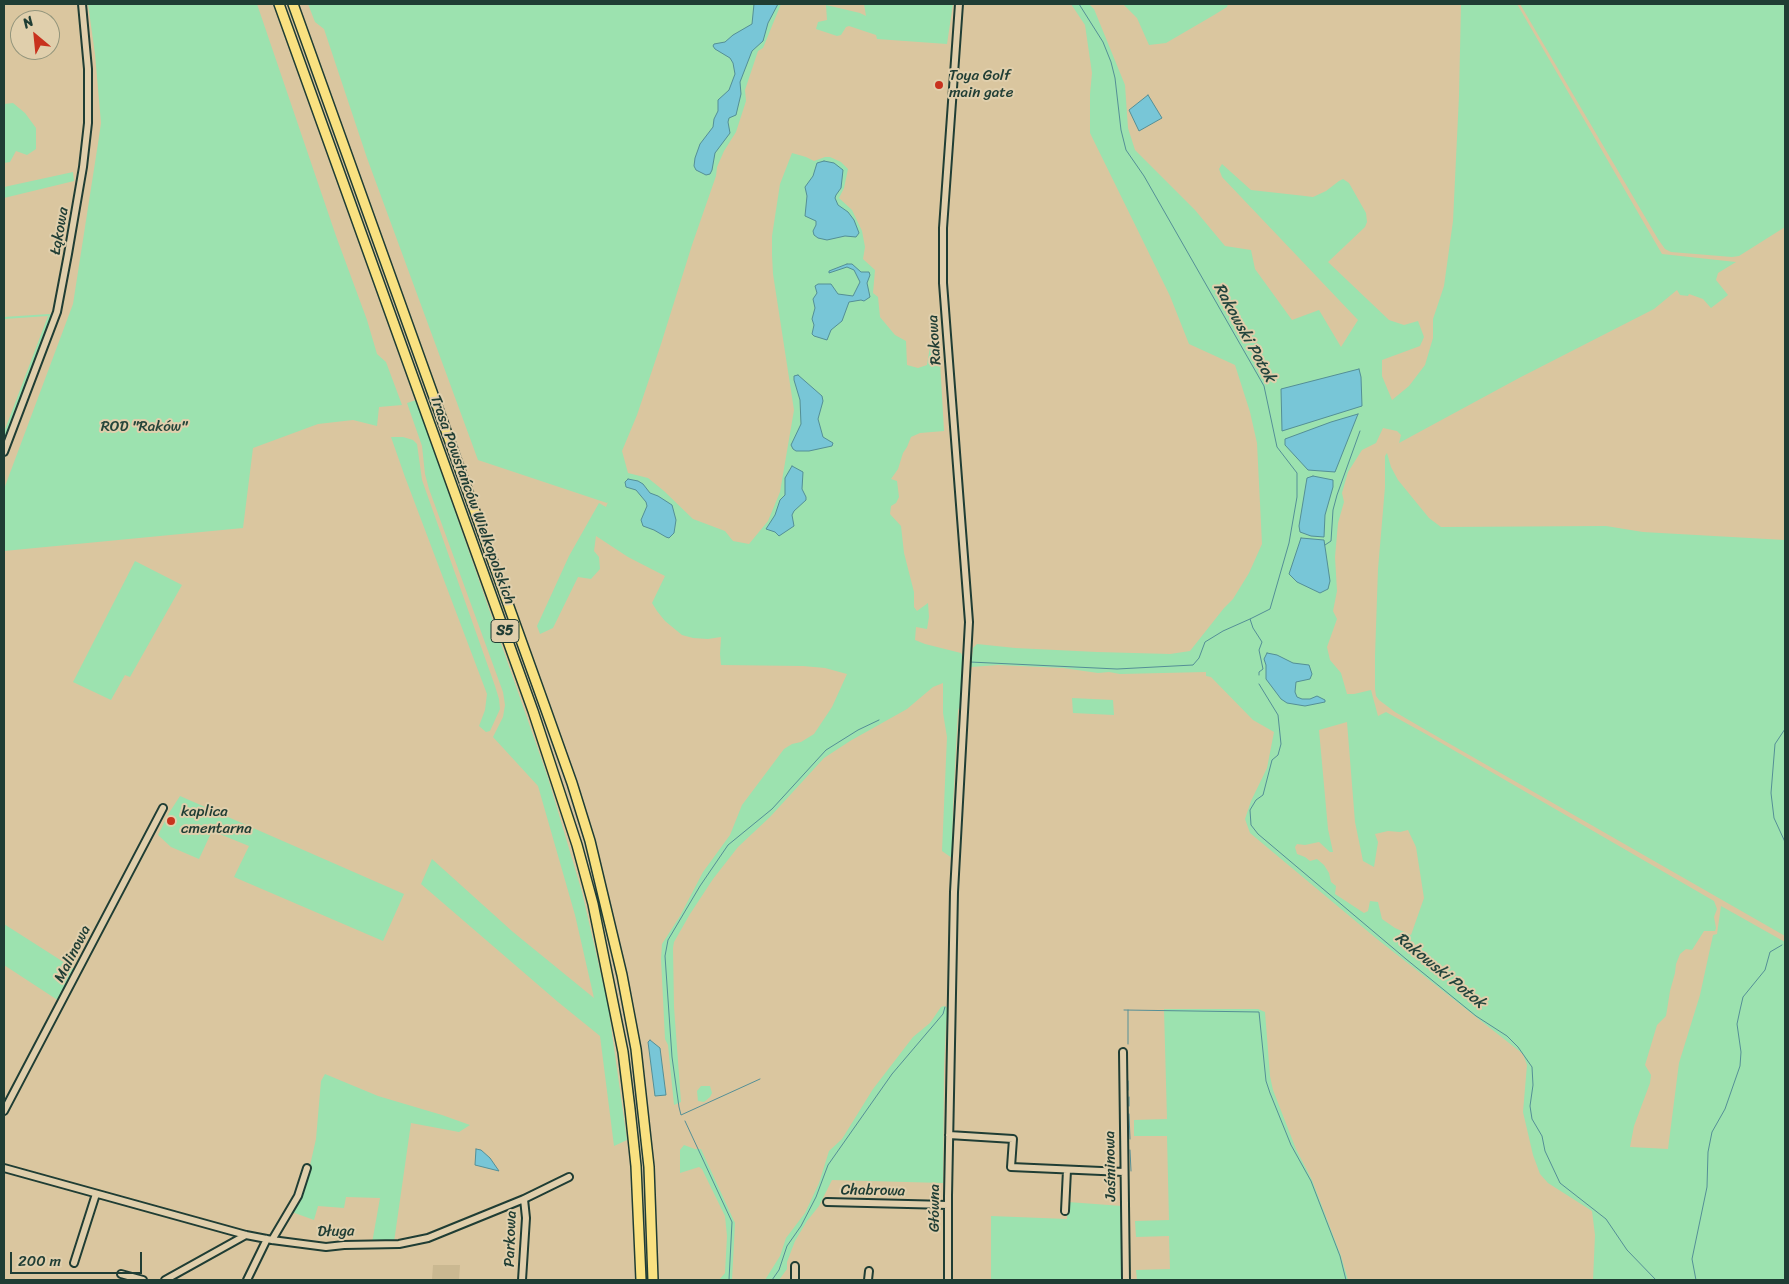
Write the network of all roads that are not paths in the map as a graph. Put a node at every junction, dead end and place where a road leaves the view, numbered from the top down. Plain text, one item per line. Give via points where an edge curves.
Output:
1 (82, 4) edge
2 (279, 4) edge
3 (293, 4) edge
4 (959, 4) edge
5 (4, 452) edge
6 (163, 808) dead end
7 (1122, 1052) dead end
8 (4, 1111) edge
9 (949, 1135) junction
10 (4, 1168) edge
11 (307, 1168) dead end
12 (1067, 1170) junction
13 (1124, 1172) junction
14 (569, 1177) dead end
15 (96, 1194) junction
16 (524, 1199) junction
17 (827, 1202) dead end
18 (948, 1205) junction
19 (1065, 1211) dead end
20 (246, 1234) junction
21 (270, 1240) junction
22 (74, 1263) dead end
23 (795, 1266) dead end
24 (869, 1270) dead end
25 (121, 1274) dead end
26 (142, 1280) edge
27 (165, 1280) edge
28 (247, 1280) edge
29 (522, 1280) edge
30 (641, 1280) edge
31 (654, 1280) edge
32 (795, 1280) edge
33 (868, 1280) edge
34 (948, 1280) edge
35 (1126, 1280) edge

1 - 5 street, Łąkowa via 88,69 88,123 68,254 57,312
2 - 30 highway, Trasa Powstańców Wielkopolskich / S5 via 533,711 577,845 593,904 622,1052 636,1166
3 - 31 highway, Trasa Powstańców Wielkopolskich / S5 via 528,656 590,842 636,1049 649,1167
4 - 9 street, Rakowa via 943,265 969,606 954,892
6 - 8 street, Malinowa
7 - 13 street, Jaśminowa
9 - 12 street via 1013,1139 1011,1167
9 - 18 street, Główna
10 - 15 street, Długa
11 - 21 street via 298,1196
12 - 13 street
12 - 19 street
13 - 35 street, Jaśminowa
14 - 16 street, Długa
15 - 20 street, Długa
15 - 22 street
16 - 21 street, Długa via 453,1230 414,1242 326,1247
16 - 29 street, Parkowa
17 - 18 street, Chabrowa
18 - 34 street, Główna
20 - 21 street, Długa
20 - 27 street
21 - 28 street
23 - 32 street
24 - 33 street
25 - 26 street

